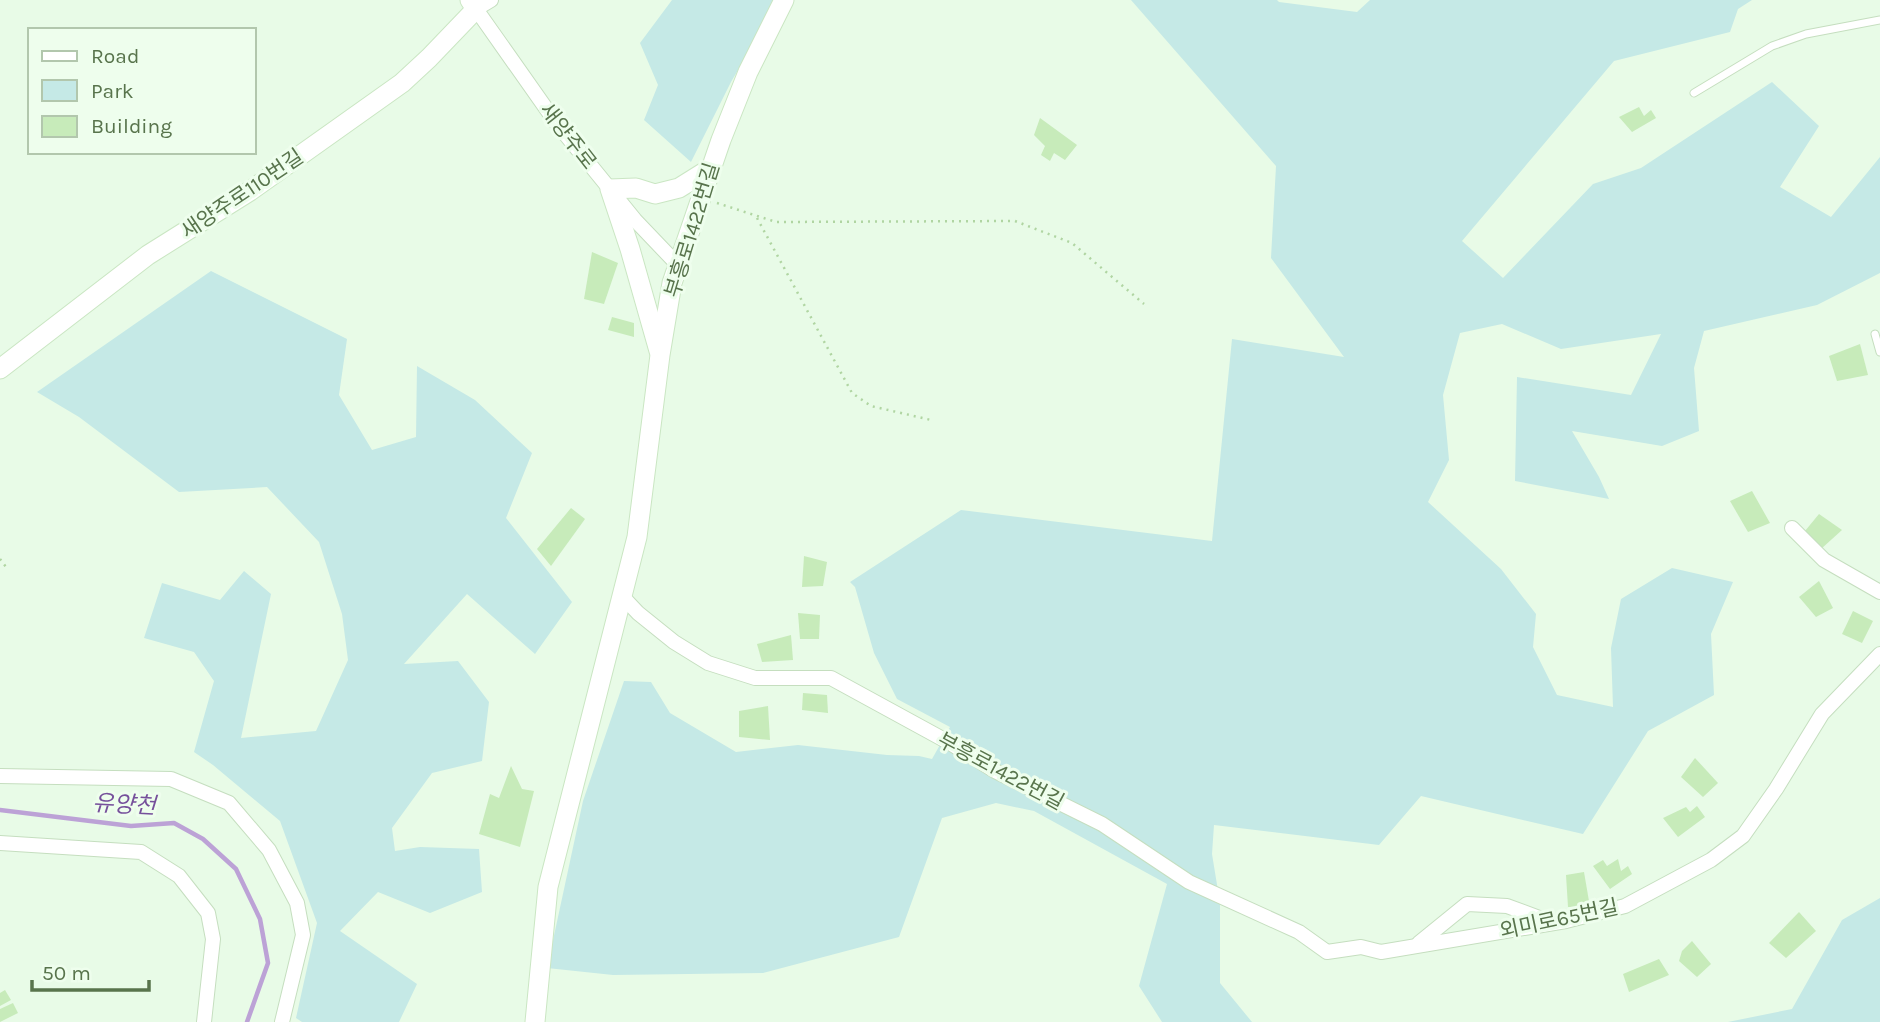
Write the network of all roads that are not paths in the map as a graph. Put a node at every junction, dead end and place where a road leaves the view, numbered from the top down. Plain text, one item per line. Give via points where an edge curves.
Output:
1 (784, 0) edge
2 (479, 3) edge
3 (1880, 20) edge
4 (1694, 93) dead end
5 (711, 168) junction
6 (610, 189) junction
7 (677, 264) junction
8 (1875, 334) dead end
9 (1880, 352) edge
10 (660, 355) junction
11 (0, 369) edge
12 (1792, 528) dead end
13 (1880, 592) edge
14 (622, 596) junction
15 (1880, 654) edge
16 (0, 776) edge
17 (0, 843) edge
18 (1551, 922) junction
19 (1418, 944) junction
20 (1381, 952) joint
21 (204, 1022) edge
22 (282, 1022) edge
23 (535, 1022) edge

1 - 5 street, 부흥로1422번길 via 748,72
2 - 6 street, 새양주로 via 557,124
2 - 11 street, 새양주로110번길 via 401,83 250,191 148,255
3 - 4 lane via 1806,34 1772,46
5 - 6 street via 679,188 655,194 636,188
5 - 7 street, 부흥로1422번길
6 - 7 street, 새양주로
6 - 10 street
7 - 10 street, 부흥로1422번길
8 - 9 lane
10 - 14 street, 부흥로1422번길 via 637,537
12 - 13 street via 1824,560
14 - 20 street, 부흥로1422번길 via 674,642 708,663 755,678 831,678 995,771 1102,824 1189,882 1299,932 1327,952 1362,947
14 - 23 street, 부흥로1422번길 via 548,887
15 - 18 street, 외미로65번길 via 1822,714 1743,836 1711,860 1625,906
16 - 22 street via 171,779 229,803 269,850 297,903 303,935
17 - 21 street via 141,852 179,876 208,914 213,939
18 - 19 street, 외미로65번길
18 - 19 street via 1507,906 1467,904
19 - 20 street, 외미로65번길

